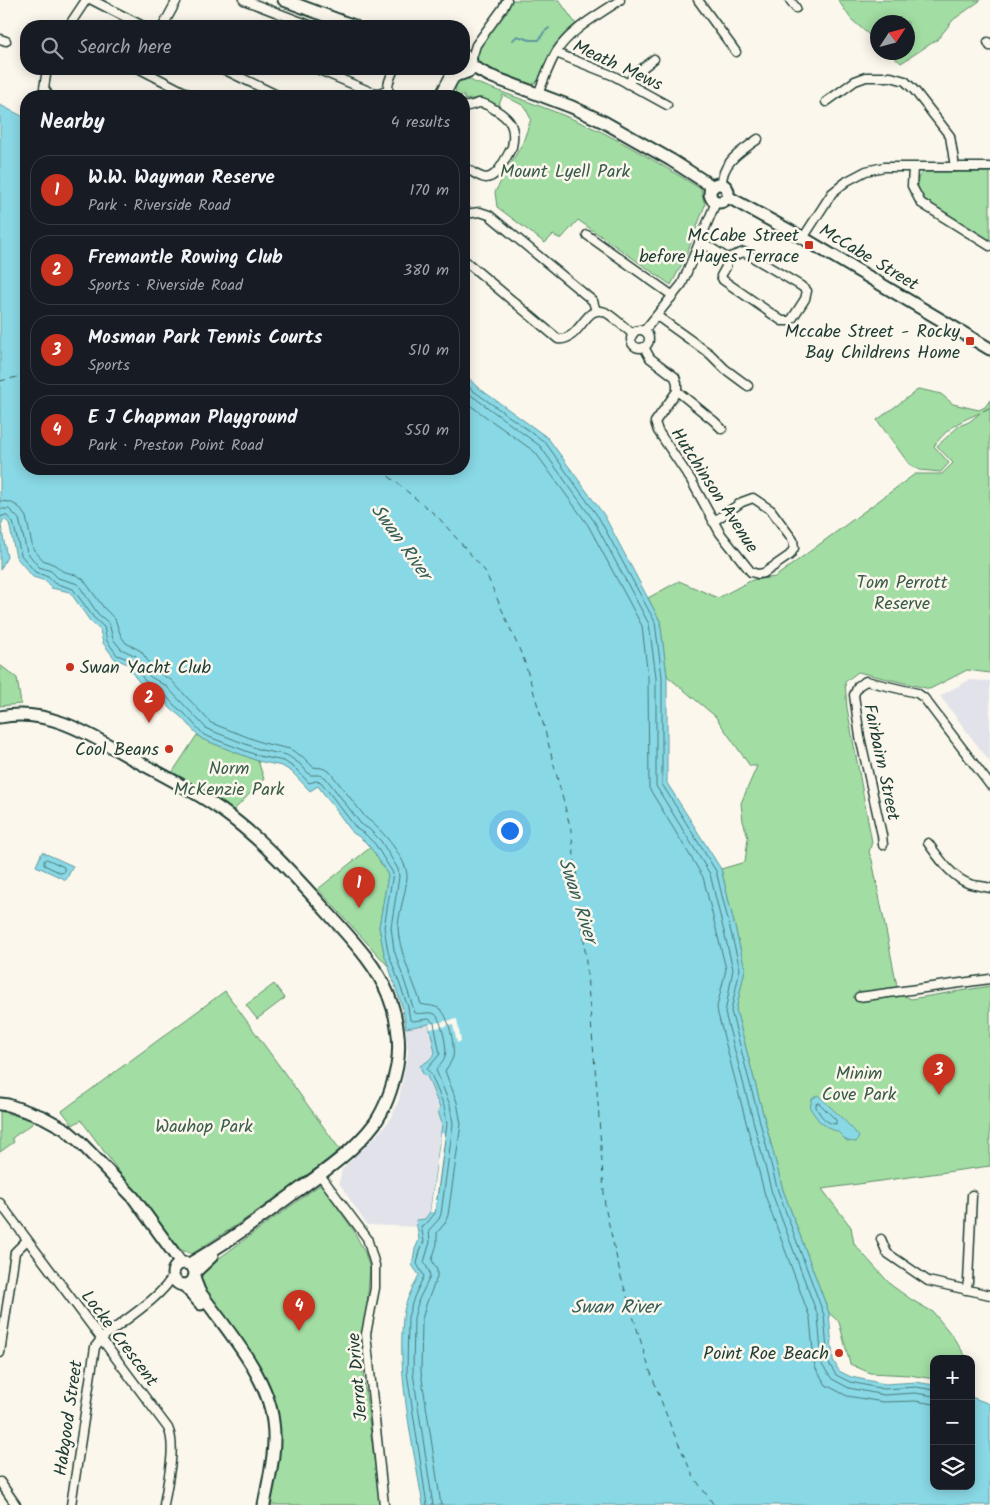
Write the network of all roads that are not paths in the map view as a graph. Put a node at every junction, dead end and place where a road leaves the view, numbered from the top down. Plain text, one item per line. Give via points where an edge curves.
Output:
1 (86, 0) edge
2 (92, 0) edge
3 (177, 0) edge
4 (244, 0) edge
5 (284, 0) edge
6 (506, 0) edge
7 (620, 0) edge
8 (698, 0) edge
9 (790, 0) edge
10 (796, 8) dead end
11 (73, 20) edge
12 (131, 20) edge
13 (166, 20) edge
14 (296, 20) edge
15 (338, 20) edge
16 (736, 52) dead end
17 (556, 53) junction
18 (470, 54) edge
19 (654, 59) dead end
20 (470, 68) edge
21 (46, 75) edge
22 (152, 75) edge
23 (237, 75) edge
24 (331, 75) edge
25 (391, 75) edge
26 (457, 75) edge
27 (628, 84) junction
28 (45, 90) edge
29 (180, 90) edge
30 (267, 90) edge
31 (366, 90) edge
32 (389, 90) edge
33 (447, 90) edge
34 (538, 94) junction
35 (826, 102) dead end
36 (470, 105) edge
37 (667, 105) dead end
38 (758, 139) dead end
39 (955, 167) junction
40 (990, 167) edge
41 (913, 168) junction
42 (470, 170) edge
43 (717, 186) junction
44 (728, 197) junction
45 (716, 202) junction
46 (470, 213) edge
47 (587, 235) dead end
48 (803, 238) junction
49 (700, 241) junction
50 (990, 246) edge
51 (727, 258) junction
52 (470, 265) edge
53 (673, 296) junction
54 (596, 311) junction
55 (656, 316) junction
56 (644, 331) junction
57 (633, 334) junction
58 (644, 347) junction
59 (990, 350) edge
60 (748, 386) dead end
61 (676, 391) junction
62 (722, 429) dead end
63 (713, 522) junction
64 (0, 717) edge
65 (990, 785) edge
66 (928, 843) dead end
67 (883, 845) dead end
68 (990, 888) edge
69 (990, 979) edge
70 (859, 996) dead end
71 (0, 1104) edge
72 (0, 1109) edge
73 (320, 1175) junction
74 (972, 1195) dead end
75 (0, 1203) edge
76 (881, 1238) dead end
77 (27, 1240) junction
78 (184, 1273) junction
79 (966, 1290) junction
80 (990, 1295) edge
81 (102, 1338) junction
82 (0, 1353) edge
83 (0, 1482) edge
84 (16, 1505) edge
85 (70, 1505) edge
86 (164, 1505) edge
87 (258, 1505) edge
88 (264, 1505) edge
89 (384, 1505) edge

1 - 11 street
2 - 12 street
3 - 13 street
4 - 14 street
5 - 15 street
6 - 18 street
7 - 17 street via 573,34
8 - 16 street
9 - 10 street
17 - 27 street, Meath Mews
17 - 34 street
19 - 27 street
20 - 34 street
21 - 28 street
22 - 29 street
23 - 30 street
24 - 31 street
25 - 32 street via 387,85
26 - 33 street
27 - 37 street, Meath Mews
34 - 43 street via 604,122
35 - 39 street via 866,77 891,77 905,81 950,136
36 - 42 street via 486,104 506,116 513,128 512,148 496,174 482,177
38 - 43 street via 727,164
39 - 40 street
39 - 41 street
41 - 48 street via 884,167 866,171 847,181 832,193
41 - 50 street via 912,186 920,203
43 - 44 street via 728,191
43 - 45 street via 710,195
44 - 45 street
44 - 48 street, McCabe Street
45 - 49 street
46 - 54 street via 489,215 592,301
47 - 53 street
48 - 59 street, McCabe Street
49 - 51 street
49 - 53 street via 682,284
51 - 51 street via 747,253 805,288 807,295 795,316 789,322 782,321 727,284 721,276
52 - 54 street via 558,339 569,338
53 - 55 street
54 - 57 street via 604,312
55 - 56 street
55 - 60 street
56 - 57 street
56 - 58 street via 649,341
57 - 58 street via 634,344
58 - 61 street via 650,358 675,377 678,383
61 - 62 street
61 - 63 street, Hutchinson Avenue via 655,422
63 - 63 street, Hutchinson Avenue via 751,572 764,573 790,555 794,548 793,540 772,510 753,498
64 - 73 street via 36,715 78,728 220,809 286,864 377,973 397,1023 399,1051 393,1081 376,1121 358,1143
65 - 67 street, Fairbairn Street via 924,698 917,693 866,682 858,686 854,695 860,737
66 - 68 street via 953,874 969,884
69 - 70 street
71 - 78 street via 43,1117 79,1140 133,1197
72 - 78 street via 54,1128 76,1145 124,1195
73 - 78 street via 233,1242
73 - 89 street, Jerrat Drive via 367,1238 375,1265 375,1288 366,1334
74 - 79 street
75 - 77 street, Locke Crescent
76 - 79 street via 887,1253 928,1281
77 - 81 street, Locke Crescent
77 - 82 street via 15,1252
78 - 81 street
78 - 87 street via 195,1296 241,1360 262,1397 268,1435
78 - 88 street via 263,1384 274,1423
79 - 80 street
81 - 85 street, Habgood Street via 93,1353
81 - 86 street, Locke Crescent via 171,1434
83 - 84 street

